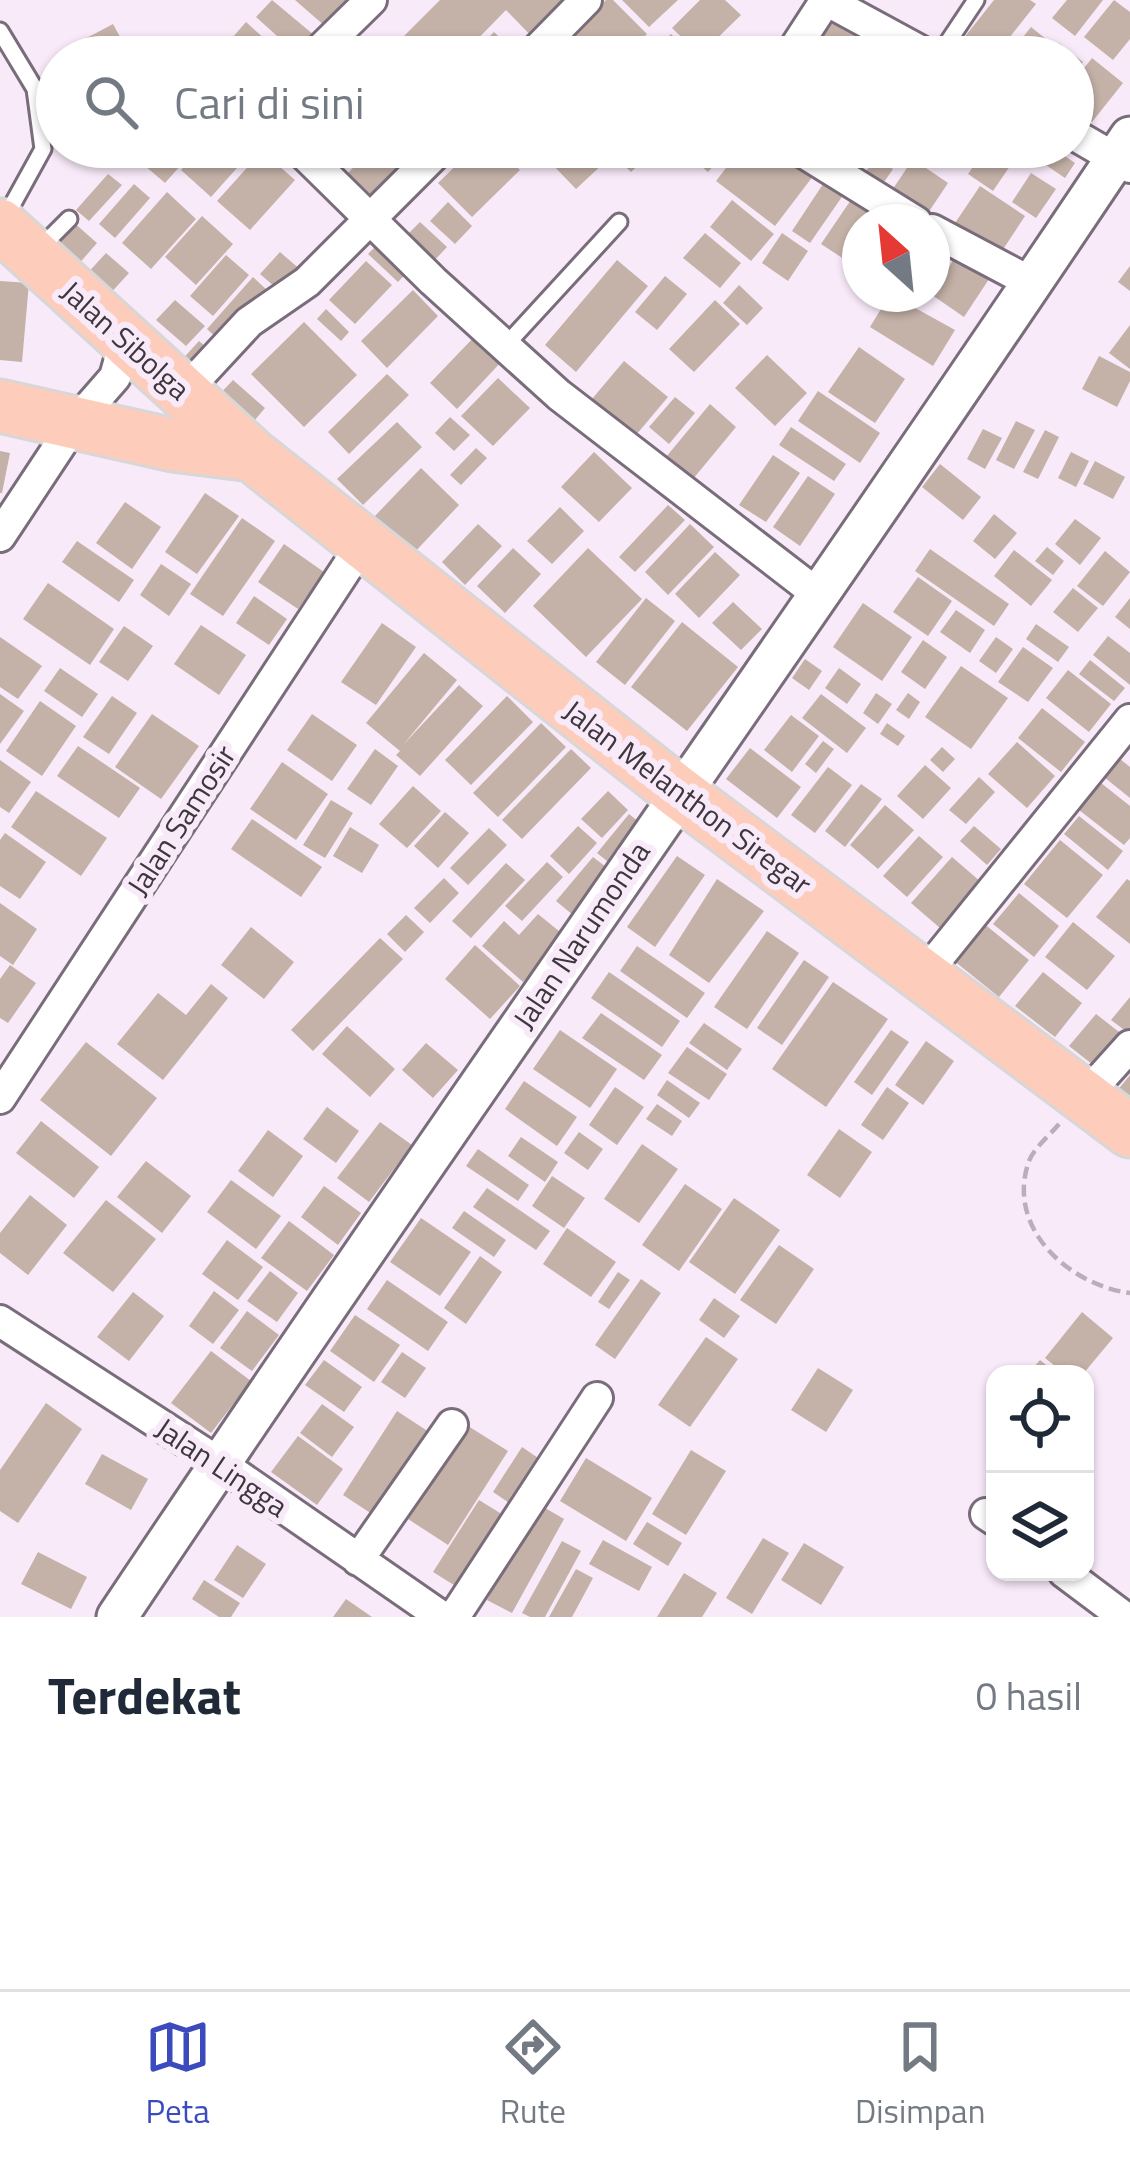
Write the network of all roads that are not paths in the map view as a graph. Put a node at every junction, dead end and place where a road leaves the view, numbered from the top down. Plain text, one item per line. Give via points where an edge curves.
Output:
1 (370, 0) edge
2 (586, 0) edge
3 (826, 0) edge
4 (976, 0) edge
5 (0, 31) edge
6 (334, 36) edge
7 (551, 36) edge
8 (803, 36) edge
9 (895, 36) edge
10 (950, 36) edge
11 (36, 96) edge
12 (1094, 142) edge
13 (1125, 154) edge
14 (39, 168) edge
15 (319, 168) edge
16 (421, 168) edge
17 (829, 168) edge
18 (887, 204) edge
19 (372, 218) junction
20 (619, 222) dead end
21 (26, 231) edge
22 (950, 240) edge
23 (1032, 283) junction
24 (117, 332) junction
25 (505, 346) junction
26 (184, 392) junction
27 (0, 406) edge
28 (74, 424) junction
29 (252, 455) junction
30 (0, 536) edge
31 (363, 543) junction
32 (820, 596) junction
33 (1130, 720) edge
34 (678, 792) junction
35 (924, 975) junction
36 (1130, 1046) edge
37 (1085, 1096) junction
38 (0, 1098) edge
39 (1130, 1131) edge
40 (0, 1321) edge
41 (597, 1398) dead end
42 (452, 1425) dead end
43 (220, 1464) junction
44 (358, 1560) junction
45 (1076, 1581) edge
46 (117, 1617) edge
47 (442, 1617) edge
48 (454, 1617) edge
49 (1124, 1617) edge

1 - 6 street
2 - 7 street
3 - 8 street
3 - 9 street
4 - 10 lane
5 - 11 lane
12 - 13 street
13 - 23 street, Jalan Narumonda
14 - 21 lane
15 - 19 street
16 - 19 street
17 - 18 street
19 - 25 street
19 - 26 street via 307,282 249,322
20 - 25 lane
21 - 24 main road, Jalan Sibolga
22 - 23 street
23 - 32 street, Jalan Narumonda
24 - 26 main road, Jalan Sibolga
24 - 28 street via 121,365
25 - 32 street
26 - 29 main road, Jalan Sibolga
27 - 28 main road
28 - 29 main road
28 - 30 street
29 - 31 main road, Jalan Melanthon Siregar
31 - 34 main road, Jalan Melanthon Siregar
31 - 38 street, Jalan Samosir
32 - 34 street, Jalan Narumonda
33 - 35 street
34 - 35 main road, Jalan Melanthon Siregar
34 - 43 street, Jalan Narumonda
35 - 37 main road, Jalan Melanthon Siregar
36 - 37 street
37 - 39 main road, Jalan Melanthon Siregar
40 - 43 street, Jalan Lingga
41 - 48 street
42 - 44 street
43 - 44 street, Jalan Lingga
43 - 46 street, Jalan Narumonda
44 - 47 street, Jalan Lingga
45 - 49 street

